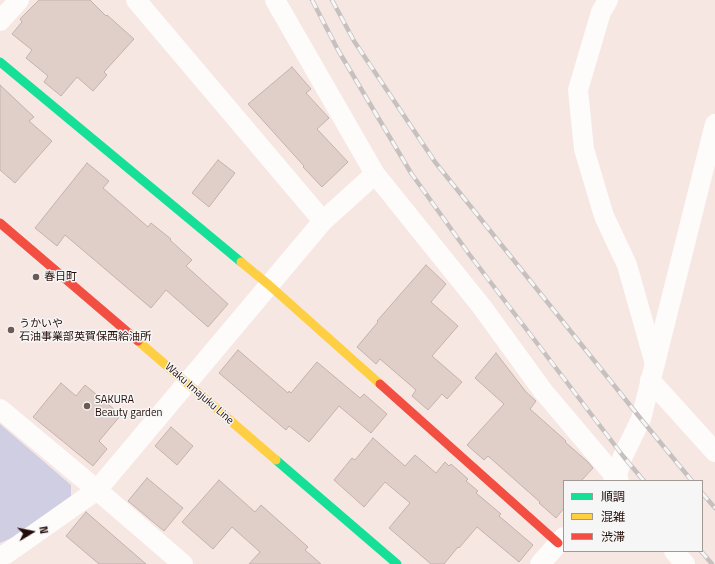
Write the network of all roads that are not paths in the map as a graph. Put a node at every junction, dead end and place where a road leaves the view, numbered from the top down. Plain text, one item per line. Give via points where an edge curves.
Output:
1 (19, 0) edge
2 (136, 0) edge
3 (275, 0) edge
4 (608, 0) edge
5 (0, 21) edge
6 (0, 62) edge
7 (715, 124) edge
8 (710, 166) edge
9 (375, 174) junction
10 (323, 222) junction
11 (0, 224) edge
12 (269, 285) junction
13 (653, 372) junction
14 (186, 384) junction
15 (0, 409) edge
16 (715, 452) edge
17 (616, 480) edge
18 (97, 490) junction
19 (561, 540) edge
20 (675, 552) edge
21 (0, 556) edge
22 (183, 564) edge
23 (397, 564) edge
24 (540, 564) edge
25 (685, 564) edge

1 - 5 street
2 - 10 street
3 - 9 street
4 - 13 street via 601,12 578,90 584,149 604,216 627,265
6 - 12 street
7 - 8 street
8 - 13 street
9 - 10 street
9 - 17 street via 482,307 543,391
10 - 12 street
11 - 14 street, Waku Imajuku Line
12 - 14 street
12 - 19 street
13 - 16 street
13 - 17 street via 641,419 623,456
14 - 18 street
14 - 23 street, Waku Imajuku Line
15 - 18 street
18 - 21 street
18 - 22 street
19 - 24 street
20 - 25 street

